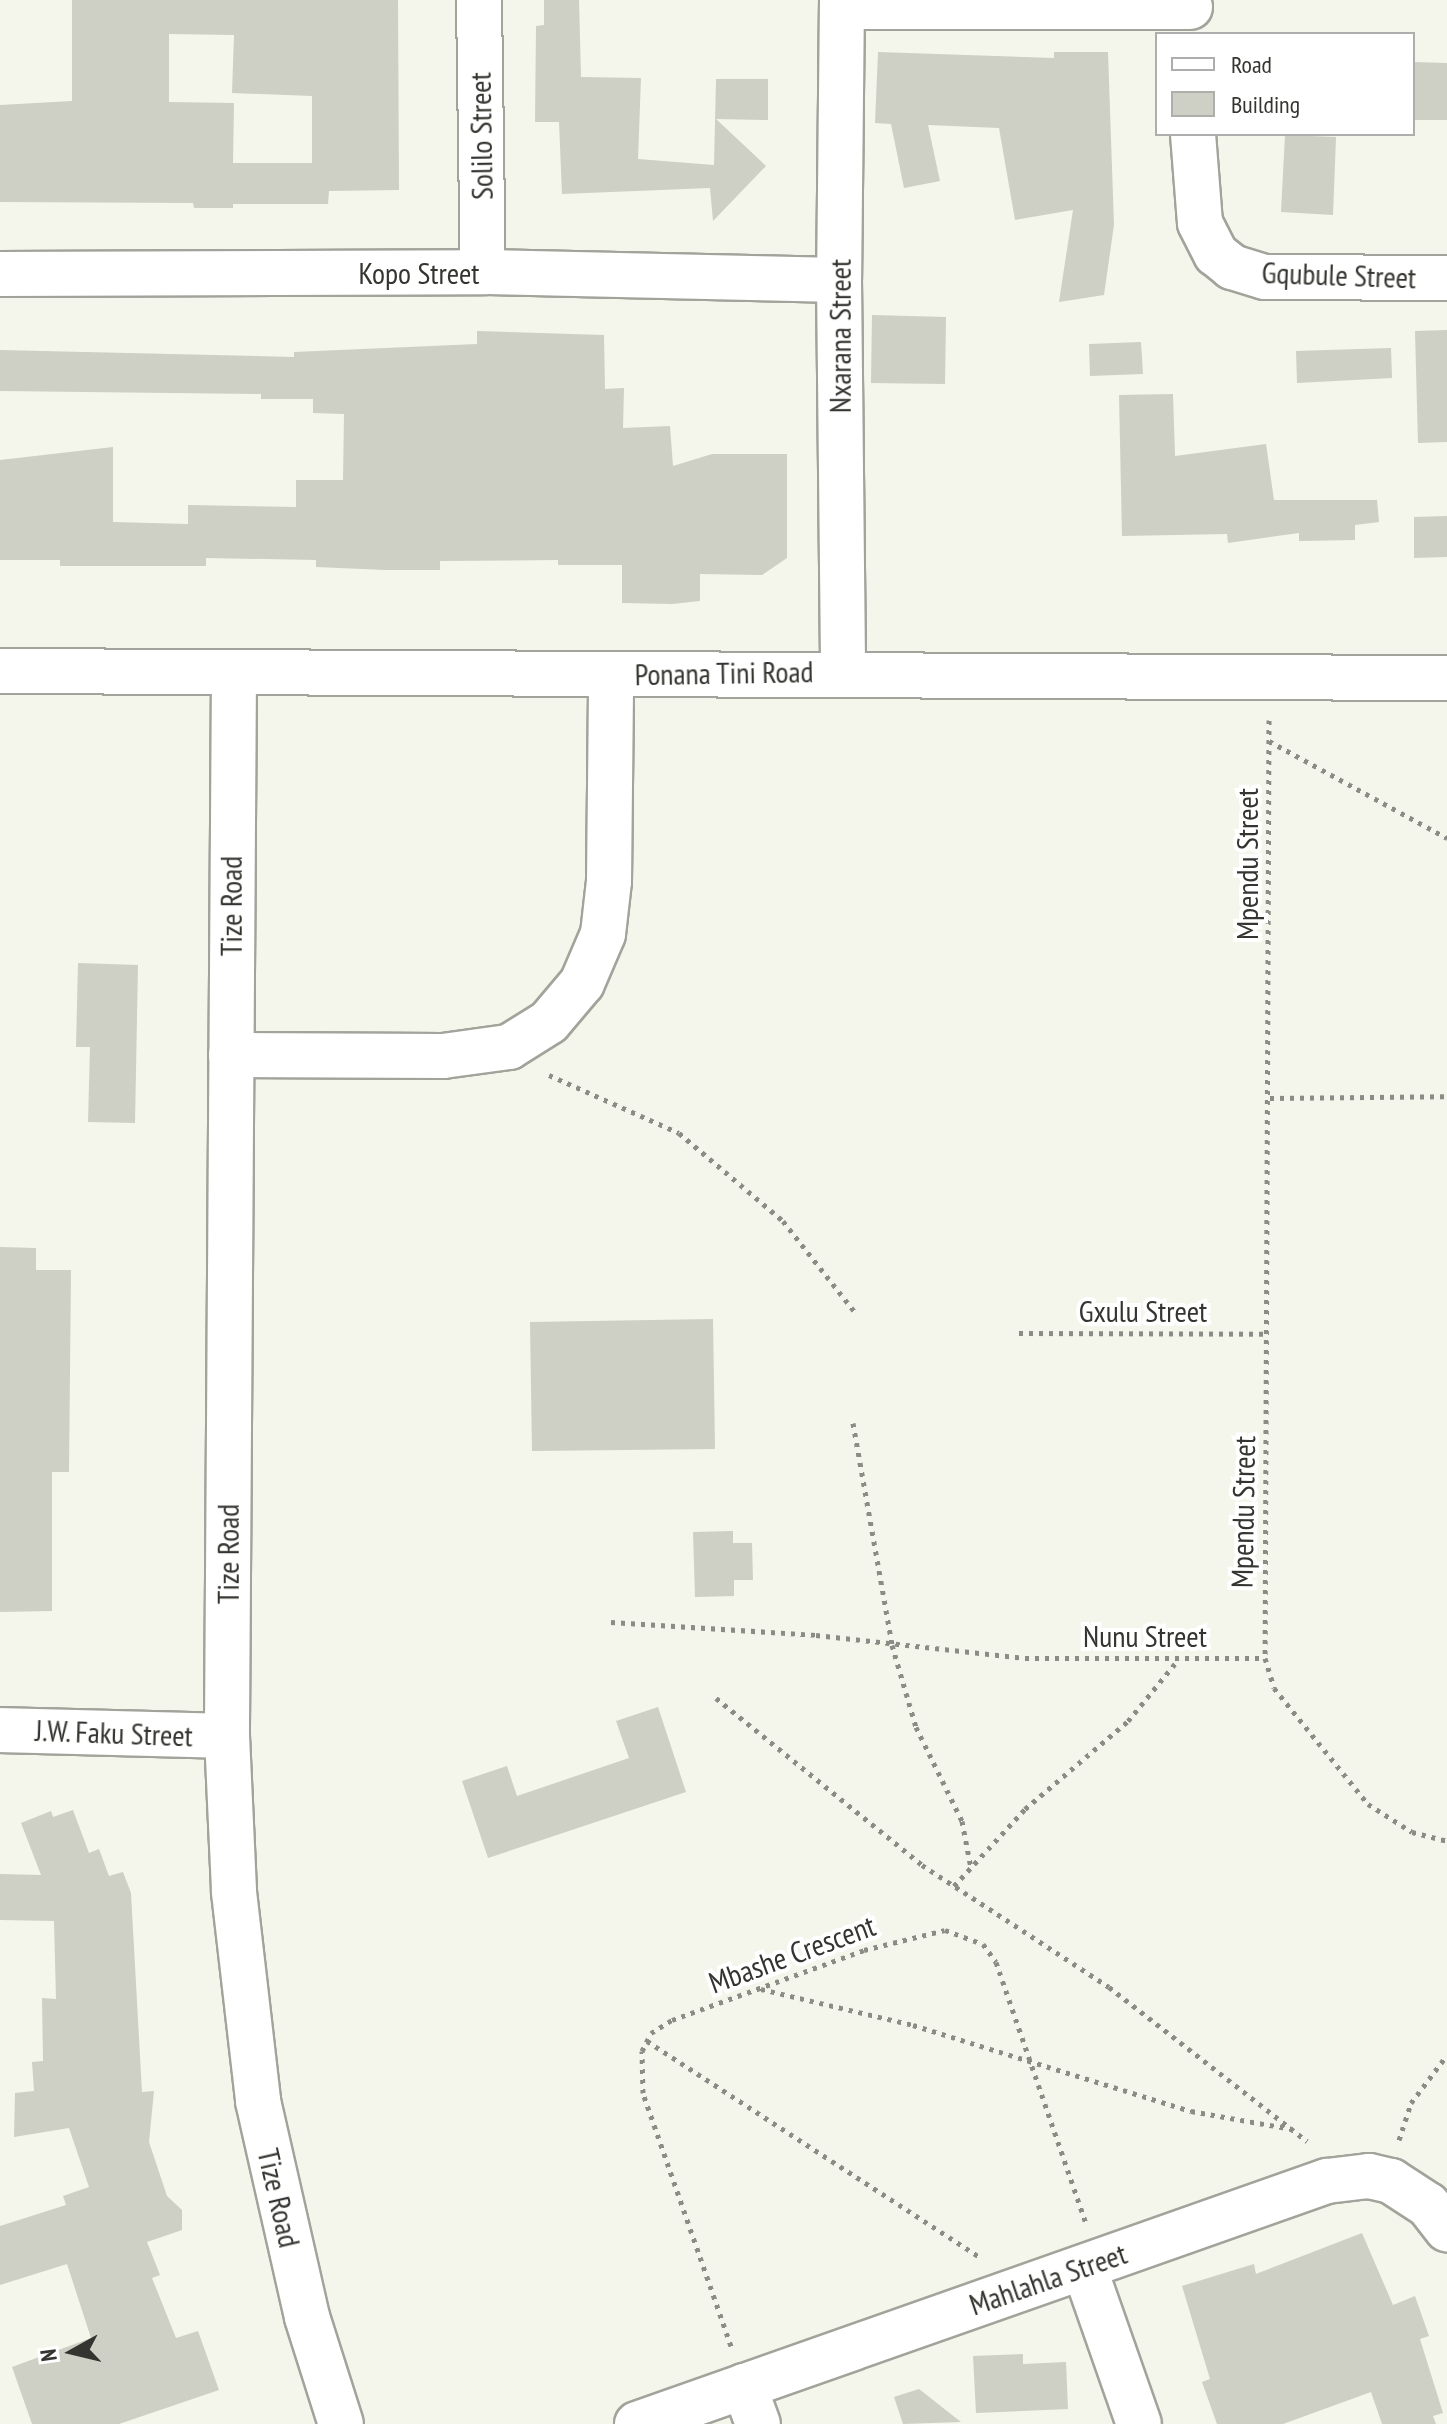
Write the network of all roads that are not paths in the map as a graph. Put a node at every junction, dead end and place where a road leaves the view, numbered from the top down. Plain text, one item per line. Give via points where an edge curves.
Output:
1 (479, 0) edge
2 (842, 4) edge
3 (1191, 14) edge
4 (1193, 136) edge
5 (483, 272) junction
6 (0, 274) edge
7 (1447, 278) edge
8 (839, 280) junction
9 (0, 671) edge
10 (234, 672) junction
11 (843, 672) junction
12 (611, 675) junction
13 (1447, 678) edge
14 (231, 1055) junction
15 (0, 1730) edge
16 (227, 1736) junction
17 (1447, 2229) edge
18 (1091, 2264) junction
19 (751, 2405) edge
20 (341, 2424) edge
21 (637, 2424) edge
22 (1139, 2424) edge

1 - 5 street, Solilo Street
2 - 3 street
2 - 8 street, Nxarana Street
4 - 7 street, Gqubule Street via 1200,223 1216,254 1232,267 1265,277
5 - 6 street, Kopo Street
5 - 8 street, Kopo Street
8 - 11 street, Nxarana Street
9 - 10 street, Ponana Tini Road
10 - 12 street, Ponana Tini Road
10 - 14 street, Tize Road
11 - 12 street, Ponana Tini Road
11 - 13 street, Ponana Tini Road
12 - 14 street via 609,881 603,934 582,983 549,1022 509,1047 443,1056
14 - 16 street, Tize Road
15 - 16 street, J.W. Faku Street
16 - 20 street, Tize Road via 241,1991 258,2101 307,2317
17 - 18 street, Mahlahla Street via 1428,2205 1391,2181 1346,2176
18 - 19 street, Mahlahla Street
18 - 22 street
19 - 21 street, Mahlahla Street

